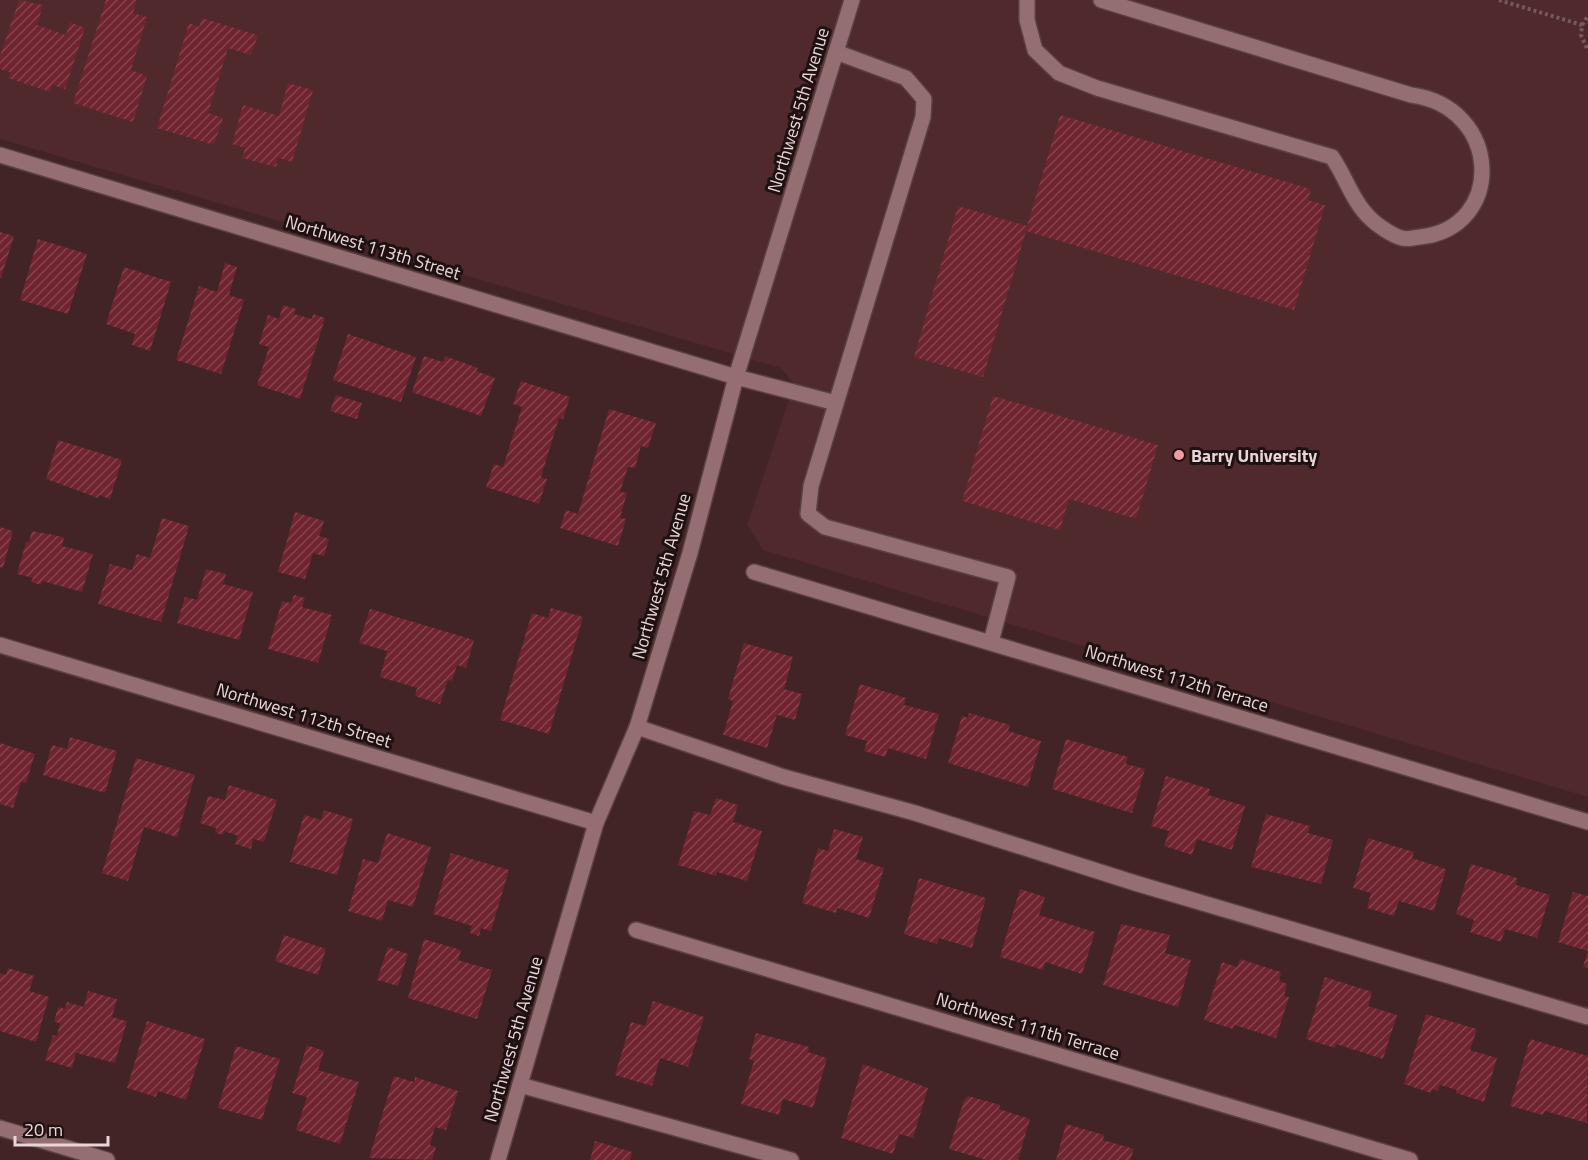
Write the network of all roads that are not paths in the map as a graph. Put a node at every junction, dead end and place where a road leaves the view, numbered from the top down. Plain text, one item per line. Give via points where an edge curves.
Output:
1 (852, 0) edge
2 (1027, 0) edge
3 (1101, 0) edge
4 (836, 52) junction
5 (0, 155) edge
6 (736, 377) junction
7 (836, 403) junction
8 (754, 572) dead end
9 (991, 642) junction
10 (0, 645) edge
11 (637, 727) junction
12 (1588, 822) edge
13 (596, 823) junction
14 (636, 930) dead end
15 (1588, 1017) edge
16 (520, 1084) junction
17 (0, 1128) edge
18 (107, 1160) edge
19 (498, 1160) edge
20 (791, 1160) edge
21 (1410, 1160) edge

1 - 4 street, Northwest 5th Avenue
2 - 3 street via 1035,50 1059,73 1097,88 1332,157 1371,220 1402,238 1434,235 1453,226 1475,200 1482,167 1476,137 1455,111 1438,102
4 - 6 street, Northwest 5th Avenue
4 - 7 street via 906,78 924,99 923,117
5 - 6 street, Northwest 113th Street
6 - 7 street, Northwest 113th Street
6 - 11 street, Northwest 5th Avenue via 690,553
7 - 9 street via 811,486 808,514 825,527 1008,577
8 - 9 street, Northwest 112th Terrace
9 - 12 street, Northwest 112th Terrace
10 - 13 street, Northwest 112th Street
11 - 13 street, Northwest 5th Avenue
11 - 15 street via 784,777
13 - 16 street, Northwest 5th Avenue
14 - 21 street, Northwest 111th Terrace
16 - 19 street, Northwest 5th Avenue
16 - 20 street
17 - 18 street

